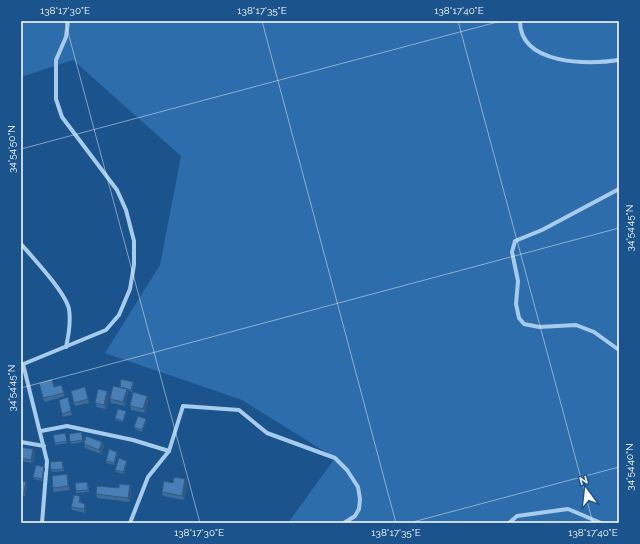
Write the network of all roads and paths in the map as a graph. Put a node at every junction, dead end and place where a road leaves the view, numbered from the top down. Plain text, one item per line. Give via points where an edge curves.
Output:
1 (68, 21) edge
2 (520, 21) edge
3 (619, 60) edge
4 (619, 189) edge
5 (21, 244) edge
6 (66, 347) junction
7 (619, 350) edge
8 (22, 365) edge
9 (41, 431) junction
10 (21, 442) edge
11 (44, 446) junction
12 (169, 451) junction
13 (42, 523) edge
14 (130, 523) edge
15 (344, 523) edge
16 (509, 523) edge
17 (601, 523) edge

1 - 6 street via 66,37 56,60 56,99 62,117 120,197 134,241 134,264 130,289 119,315 106,330
2 - 3 street via 520,29 527,43 540,53 558,59 582,62
4 - 7 street via 515,241 512,252 518,281 516,304 519,318 524,324 539,327 576,325 594,332
5 - 6 street via 62,294 69,309 70,328
6 - 8 street
8 - 9 street
9 - 11 street
9 - 12 street via 67,426 133,440
10 - 11 street
11 - 13 street via 47,461
12 - 14 street via 148,477
12 - 15 street via 183,406 239,410 267,433 335,458 347,470 358,487 360,499 355,516
16 - 17 street via 517,516 568,509

